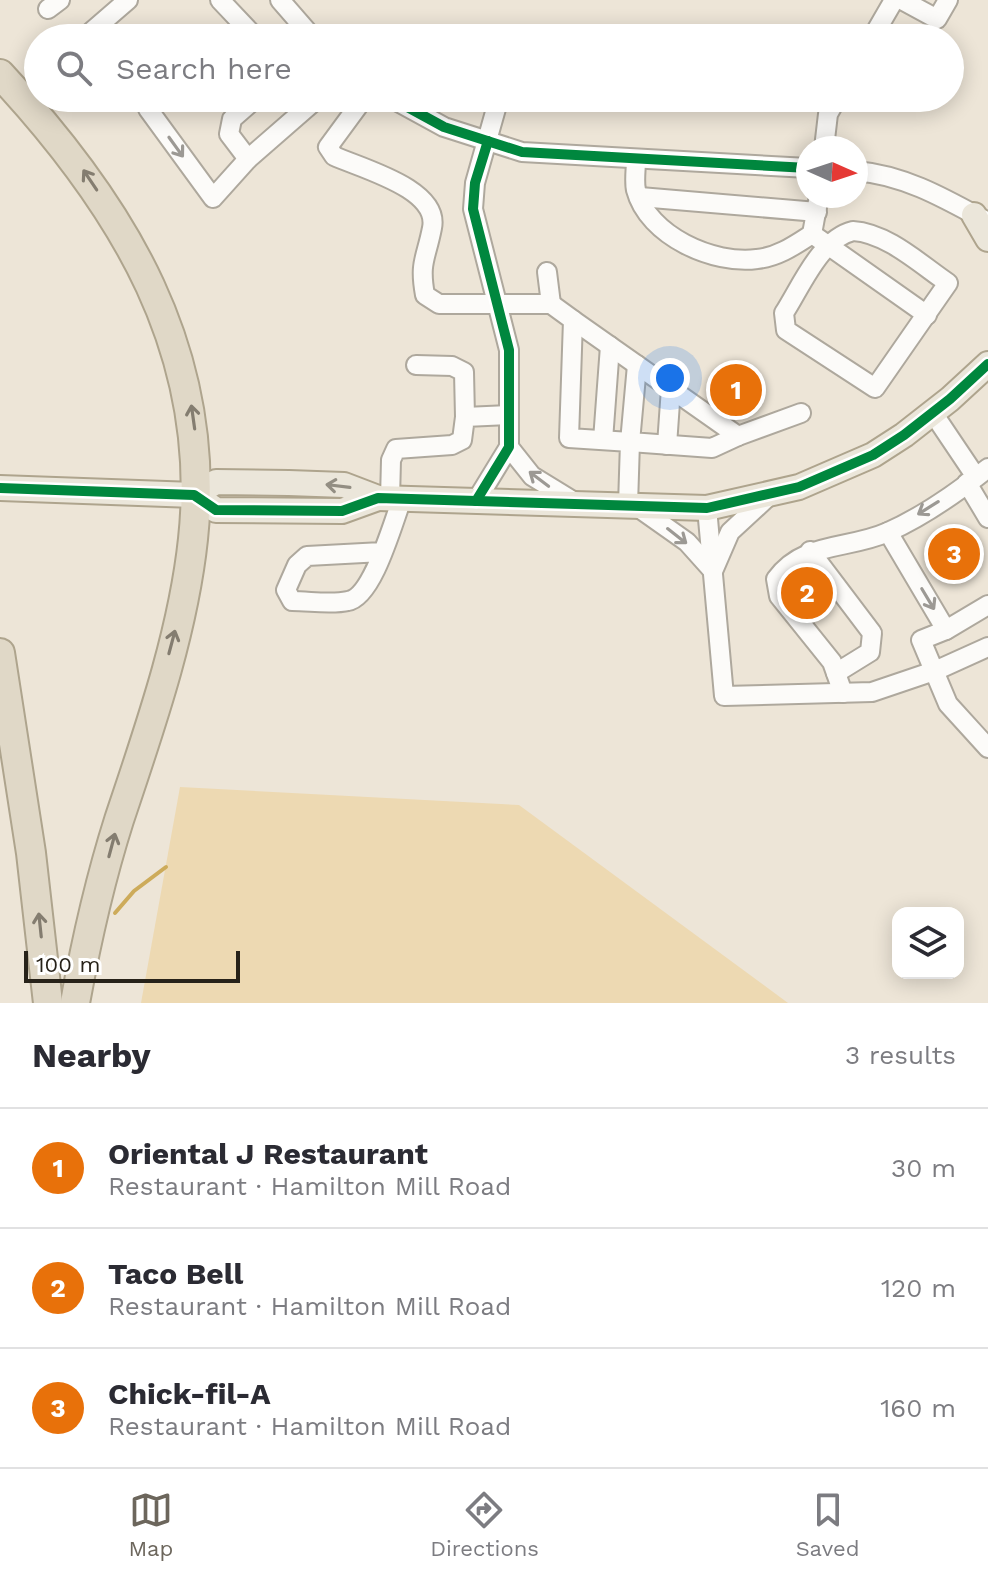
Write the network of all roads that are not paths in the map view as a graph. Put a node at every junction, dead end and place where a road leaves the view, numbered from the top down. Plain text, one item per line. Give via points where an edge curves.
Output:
1 (220, 0) edge
2 (280, 0) edge
3 (894, 0) edge
4 (902, 0) edge
5 (948, 0) edge
6 (121, 2) edge
7 (98, 24) edge
8 (242, 24) edge
9 (301, 24) edge
10 (880, 24) edge
11 (0, 74) edge
12 (24, 101) edge
13 (33, 112) edge
14 (150, 112) edge
15 (240, 112) edge
16 (302, 112) edge
17 (354, 112) edge
18 (417, 112) edge
19 (495, 112) edge
20 (829, 112) edge
21 (825, 136) edge
22 (488, 141) junction
23 (248, 159) junction
24 (636, 160) junction
25 (796, 167) edge
26 (868, 172) edge
27 (640, 197) junction
28 (796, 203) edge
29 (817, 208) edge
30 (981, 219) edge
31 (812, 234) junction
32 (988, 239) edge
33 (828, 245) junction
34 (547, 272) dead end
35 (551, 304) junction
36 (500, 306) junction
37 (927, 315) junction
38 (573, 320) junction
39 (610, 346) junction
40 (988, 364) edge
41 (416, 365) dead end
42 (637, 365) junction
43 (671, 388) junction
44 (801, 413) dead end
45 (933, 413) junction
46 (509, 415) junction
47 (465, 417) junction
48 (738, 436) junction
49 (603, 440) junction
50 (630, 442) junction
51 (667, 445) junction
52 (509, 447) junction
53 (977, 476) edge
54 (0, 488) edge
55 (772, 493) junction
56 (194, 495) junction
57 (390, 499) junction
58 (476, 501) junction
59 (576, 503) junction
60 (632, 506) junction
61 (707, 508) junction
62 (988, 518) edge
63 (888, 532) junction
64 (810, 551) junction
65 (382, 552) junction
66 (713, 571) junction
67 (988, 605) edge
68 (946, 630) junction
69 (988, 647) edge
70 (0, 653) edge
71 (934, 671) junction
72 (836, 673) junction
73 (843, 693) junction
74 (988, 748) edge
75 (48, 1003) edge
76 (75, 1003) edge

1 - 8 street
2 - 9 street
3 - 10 street
4 - 5 street via 937,19
6 - 7 street
12 -> 11 highway
56 -> 13 highway via 196,441 190,401 151,287 128,240 78,163
14 -> 23 street via 213,198
15 - 23 street via 232,119 229,134
16 - 23 street
17 - 36 street via 328,147 334,156 415,192 430,205 433,225 420,267 425,295 439,304
18 - 22 street
19 - 22 street
20 - 21 street
22 - 24 street via 522,152
22 - 36 street via 473,209
24 - 25 street
24 - 27 street
26 - 30 street via 928,189
27 - 28 street
27 - 31 street via 668,232 704,252 735,261 787,250
29 - 31 street
30 - 32 main road
31 - 33 street
33 - 37 street
33 - 37 street via 841,234 869,232 948,283
33 - 37 street via 784,313 786,330 875,388
34 - 35 street
35 - 36 street
35 - 38 street
36 - 46 street via 509,350
38 - 39 street
38 - 49 street via 569,438
39 - 42 street
39 - 49 street
40 - 45 main road
41 - 47 street via 452,366 464,372
42 - 43 street
42 - 50 street
43 - 48 street
43 - 51 street
44 - 48 street
45 - 53 street
45 - 55 main road via 873,455
46 - 47 street
46 - 52 street
47 - 57 street via 462,440 452,445 396,449
48 - 51 street via 712,448
49 - 50 street
50 - 51 street
50 - 60 street
52 - 58 street
59 -> 52 street via 532,476
53 - 62 street
53 -> 63 street
54 - 56 main road
55 - 61 main road
55 - 66 street via 730,532
56 - 57 main road via 216,510 342,511
76 -> 56 highway via 94,913 175,633 193,539
57 - 58 main road
57 - 65 street
58 - 59 main road
59 - 60 main road
60 - 61 main road
60 -> 66 street via 687,542
61 - 66 street
63 - 64 street
63 -> 68 street
64 - 72 street via 788,563 776,579 779,596
64 - 72 street via 872,633 870,652
65 - 65 street via 363,594 350,601 292,601 286,590 307,556
66 - 73 street via 724,696
67 - 68 street
68 - 71 street via 921,640
69 - 71 street
75 -> 70 highway
71 - 73 street via 872,692
71 - 74 street via 957,717
72 - 73 street

